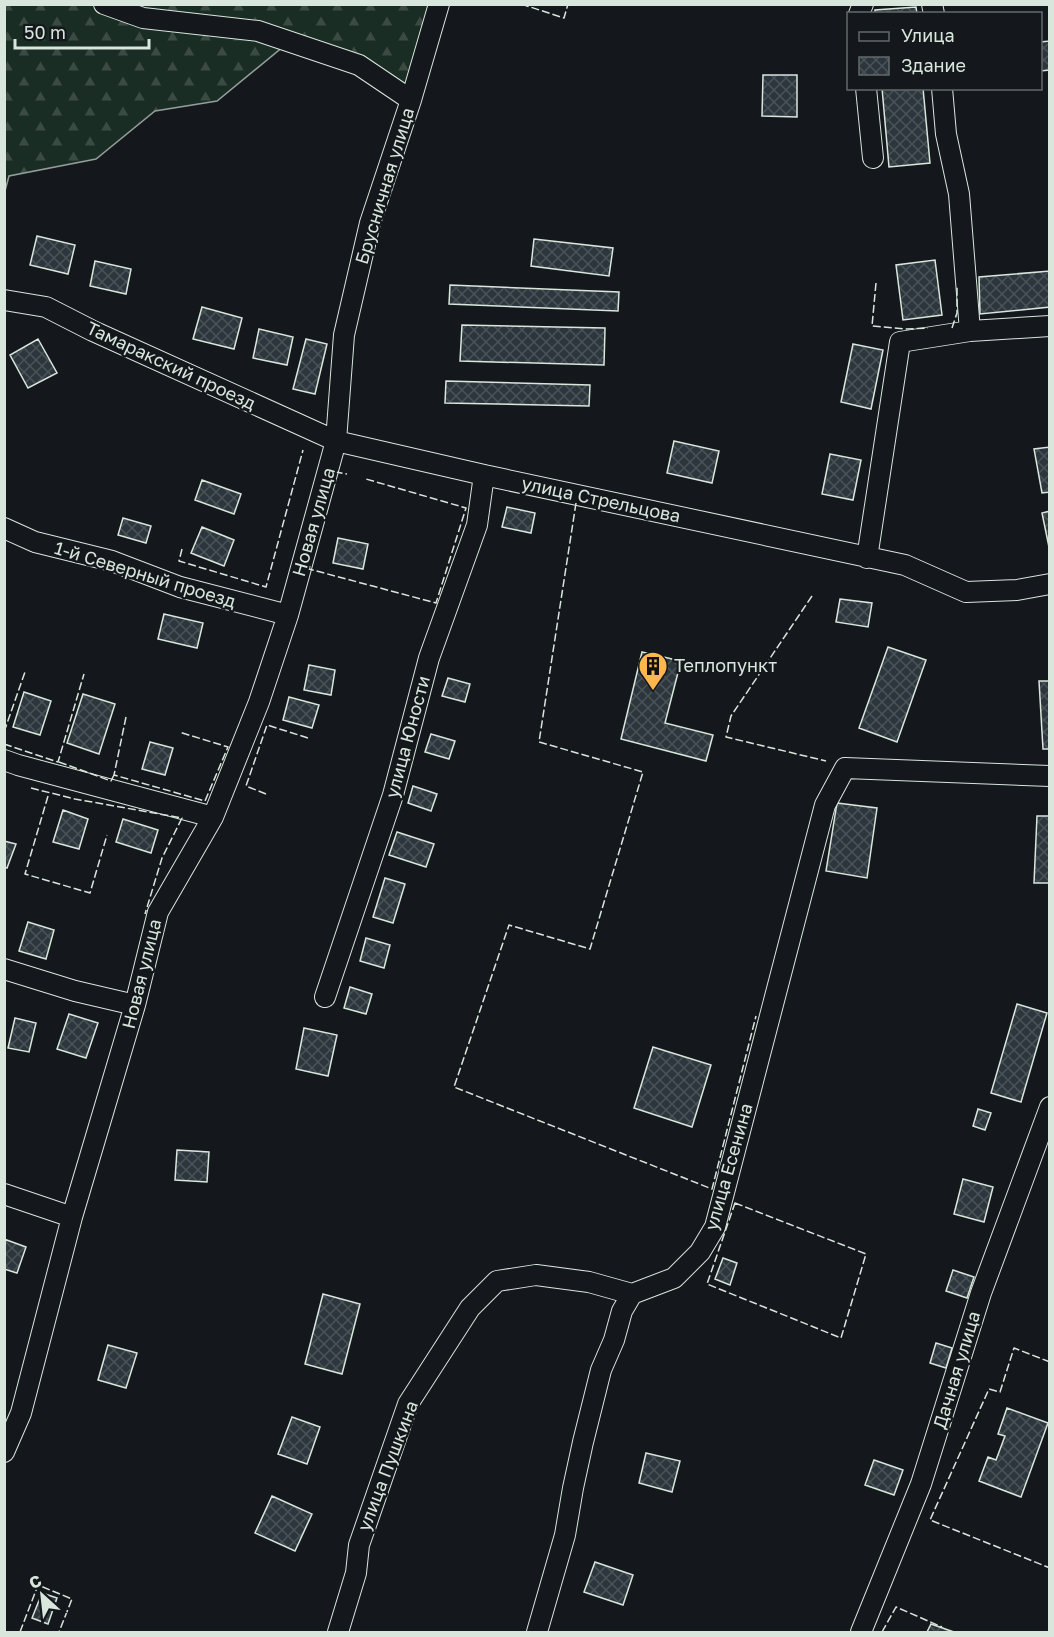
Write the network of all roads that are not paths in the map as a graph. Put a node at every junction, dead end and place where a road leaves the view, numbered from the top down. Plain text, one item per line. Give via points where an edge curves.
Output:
1 (104, 4) edge
2 (439, 4) edge
3 (866, 90) edge
4 (942, 90) edge
5 (411, 100) junction
6 (873, 158) dead end
7 (4, 300) edge
8 (1050, 326) edge
9 (970, 331) junction
10 (336, 441) junction
11 (484, 475) junction
12 (4, 528) edge
13 (867, 558) junction
14 (1050, 584) edge
15 (288, 615) junction
16 (4, 760) edge
17 (1050, 776) edge
18 (213, 818) junction
19 (4, 969) edge
20 (325, 997) dead end
21 (135, 1005) junction
22 (1050, 1107) edge
23 (4, 1194) edge
24 (72, 1217) junction
25 (632, 1294) junction
26 (13, 1412) edge
27 (4, 1452) edge
28 (338, 1632) edge
29 (537, 1632) edge
30 (861, 1632) edge

1 - 5 street via 143,18 258,31 358,65
2 - 5 street, Брусничная улица
3 - 6 street
4 - 9 street via 946,134 959,194
5 - 10 street, Брусничная улица via 370,224 344,335
7 - 10 street, Тамаракский проезд via 46,307
8 - 9 street
9 - 13 street via 900,342
10 - 11 street, улица Стрельцова
10 - 15 street, Новая улица
11 - 13 street, улица Стрельцова
11 - 20 street, улица Юности via 477,525 429,658 393,795
12 - 15 street, 1-й Северный проезд via 35,542 112,561 180,587
13 - 14 street, улица Стрельцова via 905,565 966,592
15 - 18 street, Новая улица
16 - 18 street
17 - 25 street, улица Есенина via 845,768 825,805 715,1227 700,1252 674,1278
18 - 21 street, Новая улица via 158,912
19 - 21 street
21 - 24 street, Новая улица
22 - 30 street, Дачная улица via 981,1293 921,1484
23 - 24 street
24 - 26 street, Новая улица
25 - 28 street, улица Пушкина via 589,1282 536,1275 497,1281 470,1308 408,1404 358,1545 356,1573
25 - 29 street via 601,1370 582,1442 565,1535
26 - 27 street, Новая улица

